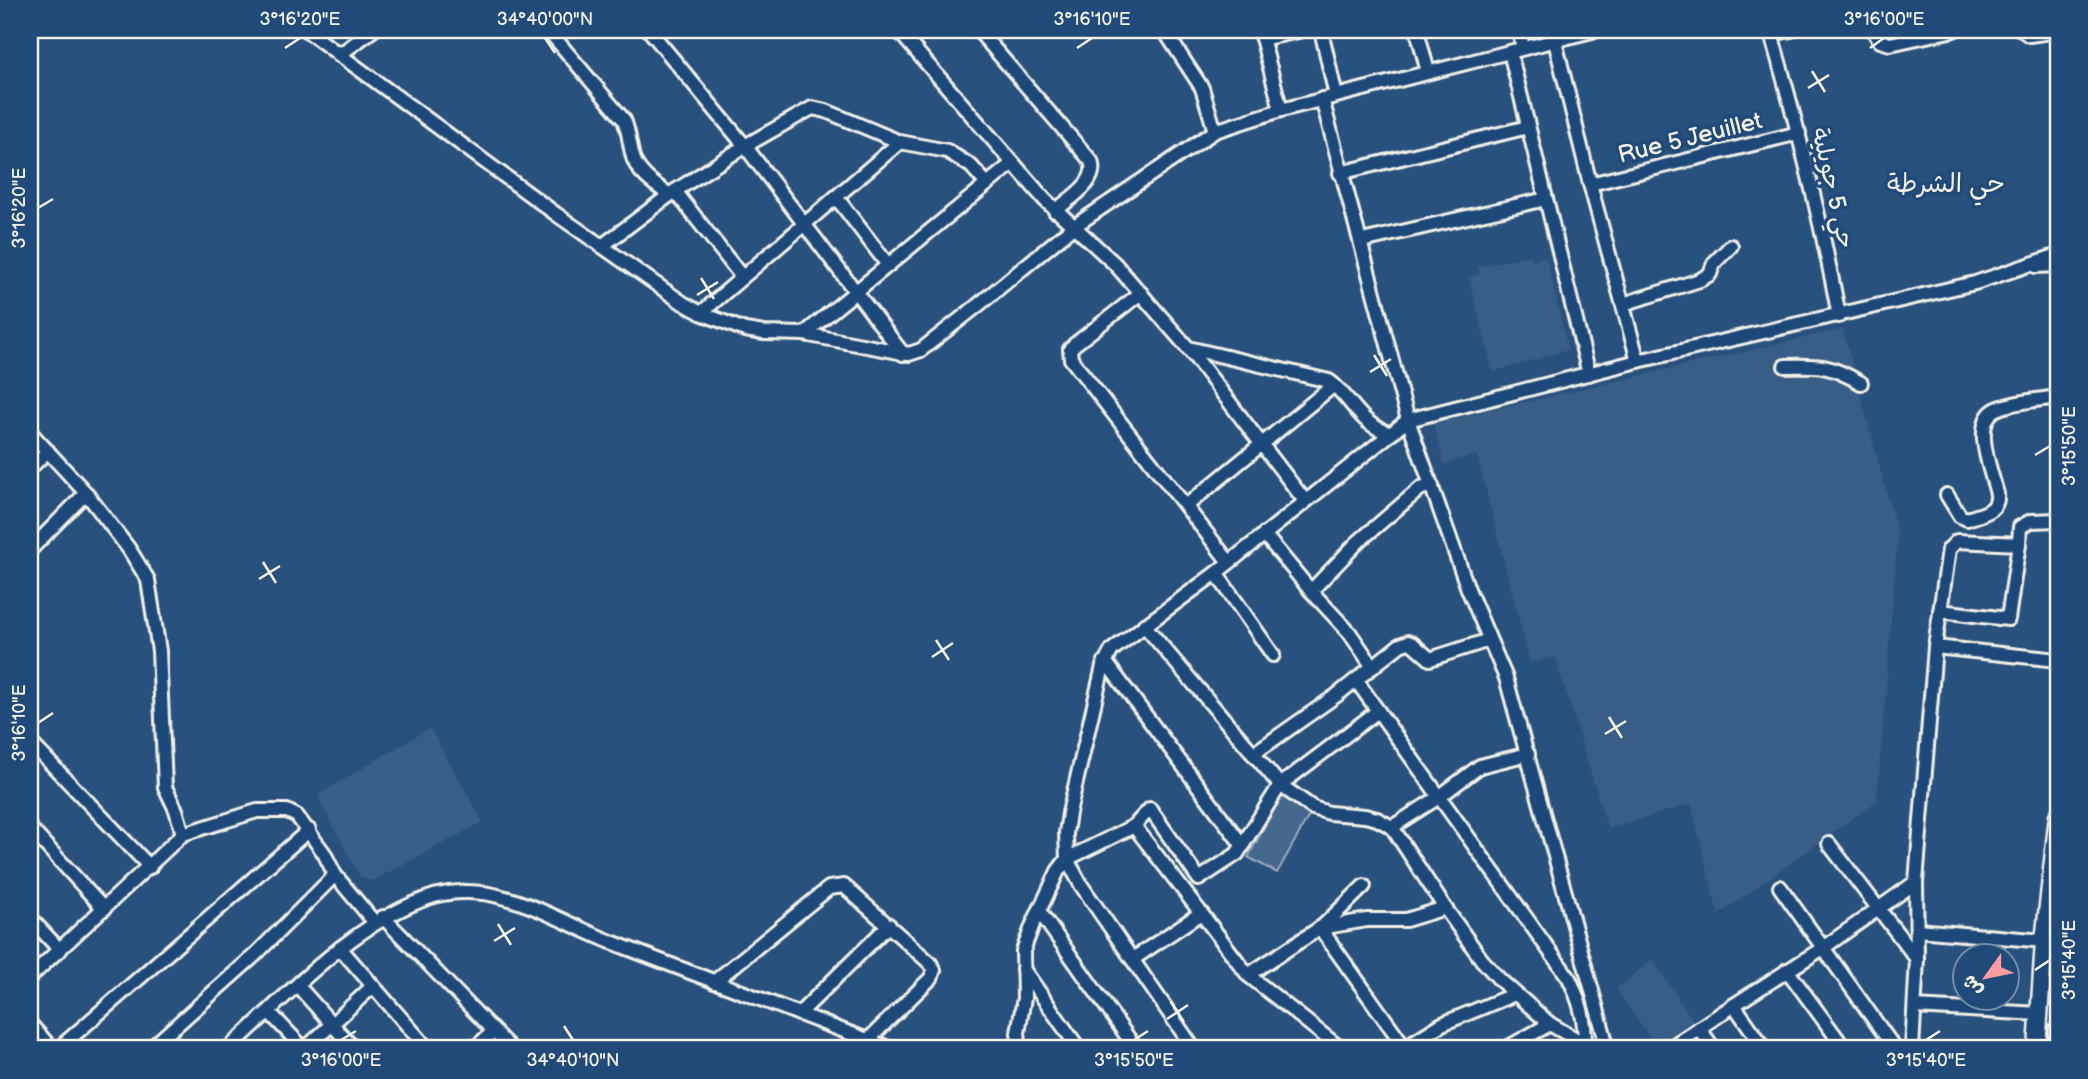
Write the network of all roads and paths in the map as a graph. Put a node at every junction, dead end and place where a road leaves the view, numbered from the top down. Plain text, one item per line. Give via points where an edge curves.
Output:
1 (306, 30) edge
2 (373, 30) edge
3 (548, 30) edge
4 (649, 30) edge
5 (898, 30) edge
6 (978, 30) edge
7 (1164, 30) edge
8 (1303, 30) edge
9 (1321, 30) edge
10 (1417, 30) edge
11 (1519, 30) edge
12 (1596, 30) edge
13 (1790, 30) edge
14 (1873, 30) edge
15 (1949, 30) edge
16 (2022, 30) edge
17 (2058, 31) edge
18 (1771, 32) edge
19 (1261, 35) edge
20 (1555, 40) junction
21 (1517, 50) junction
22 (339, 55) junction
23 (1429, 72) junction
24 (1336, 96) junction
25 (1322, 99) junction
26 (1281, 110) junction
27 (1528, 127) junction
28 (1215, 131) junction
29 (1799, 133) junction
30 (900, 142) junction
31 (745, 146) junction
32 (1013, 163) junction
33 (1340, 173) junction
34 (987, 184) junction
35 (1590, 184) junction
36 (672, 193) junction
37 (836, 197) junction
38 (1546, 198) junction
39 (1055, 211) junction
40 (804, 223) junction
41 (1073, 227) junction
42 (1362, 241) junction
43 (602, 246) junction
44 (1731, 246) dead end
45 (2058, 255) edge
46 (888, 265) junction
47 (2058, 265) edge
48 (2028, 266) junction
49 (742, 277) junction
50 (855, 292) junction
51 (1141, 293) junction
52 (1623, 304) junction
53 (701, 313) junction
54 (1839, 316) junction
55 (804, 334) junction
56 (1188, 348) junction
57 (903, 354) junction
58 (1638, 361) junction
59 (1785, 366) dead end
60 (1589, 374) junction
61 (1861, 383) dead end
62 (1334, 385) junction
63 (2058, 397) edge
64 (1408, 421) junction
65 (30, 432) edge
66 (1391, 434) junction
67 (1262, 445) junction
68 (48, 451) junction
69 (30, 468) edge
70 (1432, 486) junction
71 (86, 493) junction
72 (1947, 495) dead end
73 (1305, 502) junction
74 (1186, 506) junction
75 (2058, 520) edge
76 (1264, 534) junction
77 (2020, 544) junction
78 (31, 545) edge
79 (1229, 562) junction
80 (1216, 573) junction
81 (1311, 591) junction
82 (1940, 611) junction
83 (1144, 625) junction
84 (1489, 640) junction
85 (1935, 647) junction
86 (1273, 655) dead end
87 (2058, 660) edge
88 (1105, 661) junction
89 (1373, 667) junction
90 (1356, 680) junction
91 (1378, 711) junction
92 (31, 746) edge
93 (1253, 754) junction
94 (1528, 754) junction
95 (1280, 785) junction
96 (1439, 797) junction
97 (2058, 816) edge
98 (1134, 826) junction
99 (1392, 827) junction
100 (30, 828) edge
101 (309, 830) junction
102 (183, 834) junction
103 (1829, 844) dead end
104 (1243, 846) junction
105 (1067, 859) junction
106 (150, 867) junction
107 (335, 875) junction
108 (1199, 879) junction
109 (1916, 882) junction
110 (1364, 886) dead end
111 (1780, 887) dead end
112 (1184, 888) junction
113 (1445, 908) junction
114 (104, 909) junction
115 (1877, 909) junction
116 (1039, 911) junction
117 (1201, 913) junction
118 (30, 918) edge
119 (379, 920) junction
120 (888, 925) junction
121 (1320, 928) junction
122 (1917, 930) junction
123 (2044, 941) junction
124 (341, 948) junction
125 (1823, 948) junction
126 (60, 950) junction
127 (1133, 959) junction
128 (1917, 959) junction
129 (1023, 968) junction
130 (1787, 970) junction
131 (1248, 975) junction
132 (30, 977) edge
133 (714, 982) junction
134 (298, 986) junction
135 (373, 986) junction
136 (1515, 994) junction
137 (1734, 1005) junction
138 (1915, 1007) junction
139 (269, 1012) junction
140 (799, 1014) junction
141 (2040, 1014) junction
142 (30, 1024) edge
143 (1550, 1024) junction
144 (332, 1025) junction
145 (1699, 1028) junction
146 (2058, 1030) edge
147 (493, 1032) junction
148 (866, 1039) junction
149 (1589, 1047) edge
150 (1403, 1048) edge
151 (52, 1049) edge
152 (58, 1049) edge
153 (150, 1049) edge
154 (228, 1049) edge
155 (304, 1049) edge
156 (354, 1049) edge
157 (428, 1049) edge
158 (474, 1049) edge
159 (511, 1049) edge
160 (852, 1049) edge
161 (891, 1049) edge
162 (1020, 1049) edge
163 (1079, 1049) edge
164 (1136, 1049) edge
165 (1194, 1049) edge
166 (1341, 1049) edge
167 (1505, 1049) edge
168 (1608, 1049) edge
169 (1668, 1049) edge
170 (1714, 1049) edge
171 (1765, 1049) edge
172 (1845, 1049) edge
173 (1895, 1049) edge
174 (1912, 1049) edge
175 (2037, 1049) edge
176 (2057, 1049) edge

1 - 22 street
2 - 22 street
3 - 36 street via 624,120 637,167 657,187
4 - 31 street
5 - 32 street
6 - 39 street via 1095,170
7 - 28 street via 1202,88
8 - 19 street
9 - 24 street
10 - 23 street
11 - 21 street
12 - 20 street
13 - 18 street
14 - 15 street via 1880,41 1890,44
16 - 17 street via 2029,35
18 - 29 street, حي 5 جويلية
19 - 26 street
20 - 21 street
20 - 35 street
21 - 23 street
21 - 27 street
22 - 43 street
23 - 24 street
24 - 25 street
25 - 26 street
25 - 33 street
26 - 28 street
27 - 33 street
27 - 38 street
28 - 41 street
29 - 35 street, Rue 5 Jeuillet
29 - 54 street, حي 5 جويلية
30 - 31 street via 812,108
30 - 34 street via 960,157
30 - 37 street
31 - 36 street
31 - 40 street
32 - 34 street
32 - 39 street
33 - 42 street
34 - 46 street
35 - 52 street
36 - 43 street
36 - 49 street
37 - 40 street
37 - 46 street
38 - 42 street
38 - 60 street
39 - 41 street
40 - 49 street
40 - 50 street
41 - 51 street
41 - 57 street via 920,350
42 - 64 street
43 - 53 street
44 - 52 street via 1700,280
45 - 48 street
46 - 50 street
47 - 48 street
48 - 54 street
49 - 53 street
50 - 55 street
50 - 57 street
51 - 56 street
51 - 74 street via 1075,344 1070,349 1071,359
52 - 58 street
53 - 55 street via 745,330
54 - 58 street
55 - 57 street
56 - 62 street
56 - 67 street
58 - 60 street
59 - 61 street via 1822,365
60 - 64 street
62 - 66 street via 1365,421
62 - 67 street
63 - 72 street via 1998,408 1987,419 1982,434 1997,494 1995,507 1967,519
64 - 66 street
64 - 70 street
65 - 68 street
66 - 73 street
67 - 73 street
67 - 74 street
68 - 69 street
68 - 71 street
70 - 81 street via 1421,488 1367,534
70 - 84 street
71 - 78 street
71 - 102 street via 148,580 160,664 165,787
73 - 76 street
74 - 79 street
75 - 77 street via 2027,521 2021,527
76 - 79 street
76 - 81 street
77 - 82 street via 1953,543
77 - 82 street via 2008,619
79 - 80 street
80 - 83 street
80 - 86 street
81 - 89 street via 1349,632
82 - 85 street
83 - 88 street
83 - 93 street
84 - 89 street via 1430,659 1408,642
84 - 94 street via 1499,656
85 - 87 street
85 - 109 street
88 - 104 street
88 - 105 street via 1069,813
89 - 90 street
90 - 91 street
90 - 93 street
91 - 95 street
91 - 96 street
92 - 106 street
93 - 95 street
94 - 96 street via 1480,766
94 - 168 street
95 - 99 street via 1313,808 1365,816
95 - 104 street
96 - 99 street
96 - 149 street via 1569,978 1580,999
97 - 123 main road
98 - 105 street
98 - 108 street via 1150,809
98 - 112 street
99 - 113 street
100 - 114 street
101 - 102 street via 287,811 257,811
101 - 107 street
101 - 152 street
102 - 106 street
103 - 115 street
104 - 108 street
105 - 116 street
105 - 127 street
106 - 114 street
107 - 119 street
107 - 153 street
108 - 112 street
109 - 115 street
109 - 122 street
110 - 121 street
111 - 125 street
112 - 117 street
113 - 121 street via 1406,920 1367,920
113 - 136 street via 1482,960
114 - 126 street
115 - 125 street
115 - 128 street
116 - 129 street via 1023,951
116 - 164 street
117 - 127 street
117 - 131 street
118 - 126 street
119 - 124 street
119 - 133 street via 436,895 458,892 502,897
119 - 147 street
120 - 133 street via 852,891 844,886 829,888
120 - 140 street
120 - 148 street via 930,963 934,974
121 - 131 street
121 - 150 street
122 - 123 street
122 - 128 street
123 - 141 main road
124 - 134 street
124 - 135 street
125 - 130 street
125 - 173 street
126 - 132 street
127 - 165 street
128 - 138 street
129 - 162 street
129 - 163 street
130 - 137 street
130 - 172 street
131 - 166 street
133 - 140 street
134 - 139 street
134 - 144 street
135 - 144 street
135 - 157 street
136 - 143 street
136 - 150 street via 1442,1024
137 - 145 street
137 - 171 street
138 - 141 street
138 - 174 street
139 - 154 street
139 - 155 street
140 - 148 street
141 - 175 main road
142 - 151 street
143 - 149 street
143 - 167 street
144 - 155 street
144 - 156 street
145 - 169 street
145 - 170 street
146 - 176 main road
147 - 158 street
147 - 159 street
148 - 160 street
148 - 161 street

